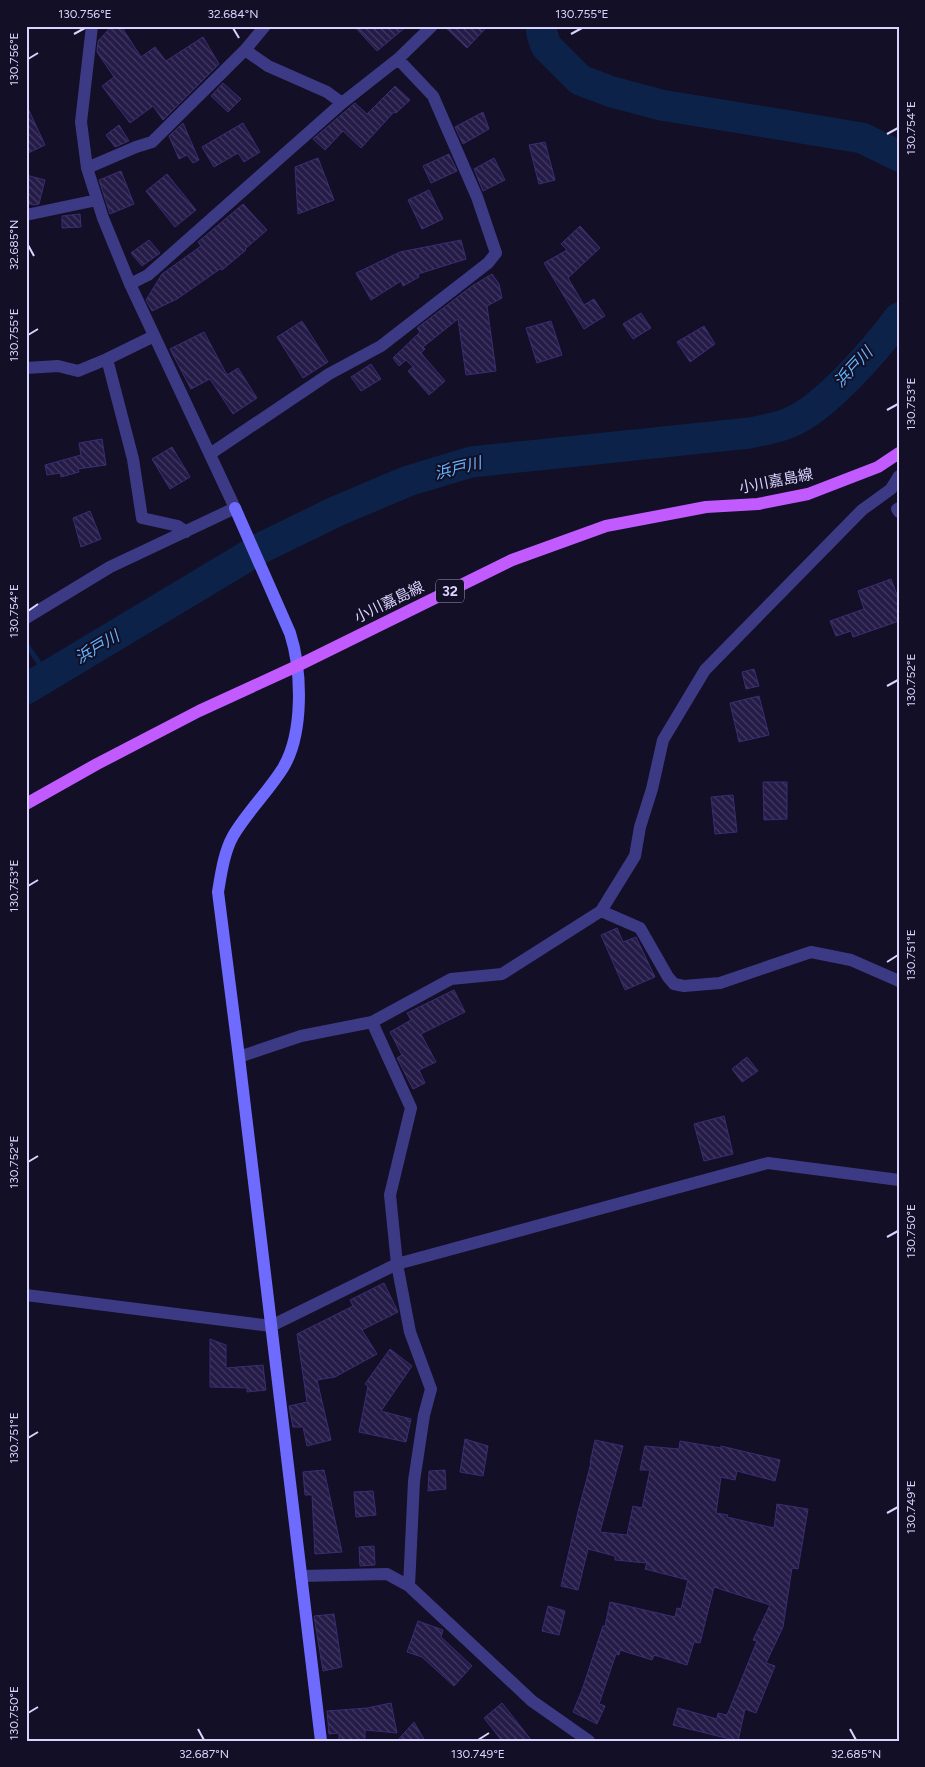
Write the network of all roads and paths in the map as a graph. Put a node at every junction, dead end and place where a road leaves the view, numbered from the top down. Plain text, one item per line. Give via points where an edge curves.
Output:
1 (92, 26) edge
2 (265, 26) edge
3 (432, 26) edge
4 (245, 50) junction
5 (398, 60) junction
6 (342, 103) junction
7 (87, 168) junction
8 (97, 200) junction
9 (26, 216) edge
10 (130, 284) junction
11 (154, 336) junction
12 (107, 359) junction
13 (26, 368) edge
14 (210, 454) junction
15 (894, 456) edge
16 (899, 475) edge
17 (899, 508) edge
18 (237, 512) junction
19 (899, 512) edge
20 (186, 532) junction
21 (26, 618) edge
22 (297, 666) junction
23 (26, 804) edge
24 (601, 911) junction
25 (899, 981) edge
26 (372, 1022) junction
27 (239, 1057) junction
28 (899, 1180) edge
29 (397, 1264) junction
30 (26, 1295) edge
31 (271, 1326) junction
32 (301, 1576) junction
33 (409, 1586) junction
34 (321, 1741) edge
35 (589, 1741) edge

1 - 7 street via 81,122
2 - 4 street
3 - 5 street
4 - 6 street via 268,66 327,92
4 - 7 street via 152,142
5 - 6 street
5 - 14 street via 433,96 477,197 496,253 488,263 381,346 329,374
6 - 10 street via 148,275
7 - 8 street
8 - 9 street
8 - 10 street
10 - 11 street
11 - 12 street
11 - 14 street
12 - 13 street via 78,371 58,366
12 - 20 street via 133,459 142,518 178,526
14 - 18 street
15 - 16 street
15 - 22 main road, 小川嘉島線 / 32 via 878,467 808,494 758,504 706,507 606,526 551,545 512,560
16 - 24 street via 891,489 862,510 705,670 663,740 634,856
17 - 19 street
18 - 20 street
18 - 22 street via 290,633
20 - 21 street via 110,568
22 - 23 main road, 小川嘉島線 / 32 via 199,711
22 - 27 street via 295,738 284,767 232,837 218,892
24 - 25 street via 640,928 674,984 720,983 811,952 851,960
24 - 26 street via 502,974 451,979
26 - 27 street via 300,1036
26 - 29 street via 411,1108 390,1195
27 - 31 street
28 - 29 street via 768,1163
29 - 31 street
29 - 33 street via 410,1332 432,1389 424,1415 414,1482
30 - 31 street
31 - 32 street
32 - 33 street via 387,1574
32 - 34 street
33 - 35 street via 532,1702

